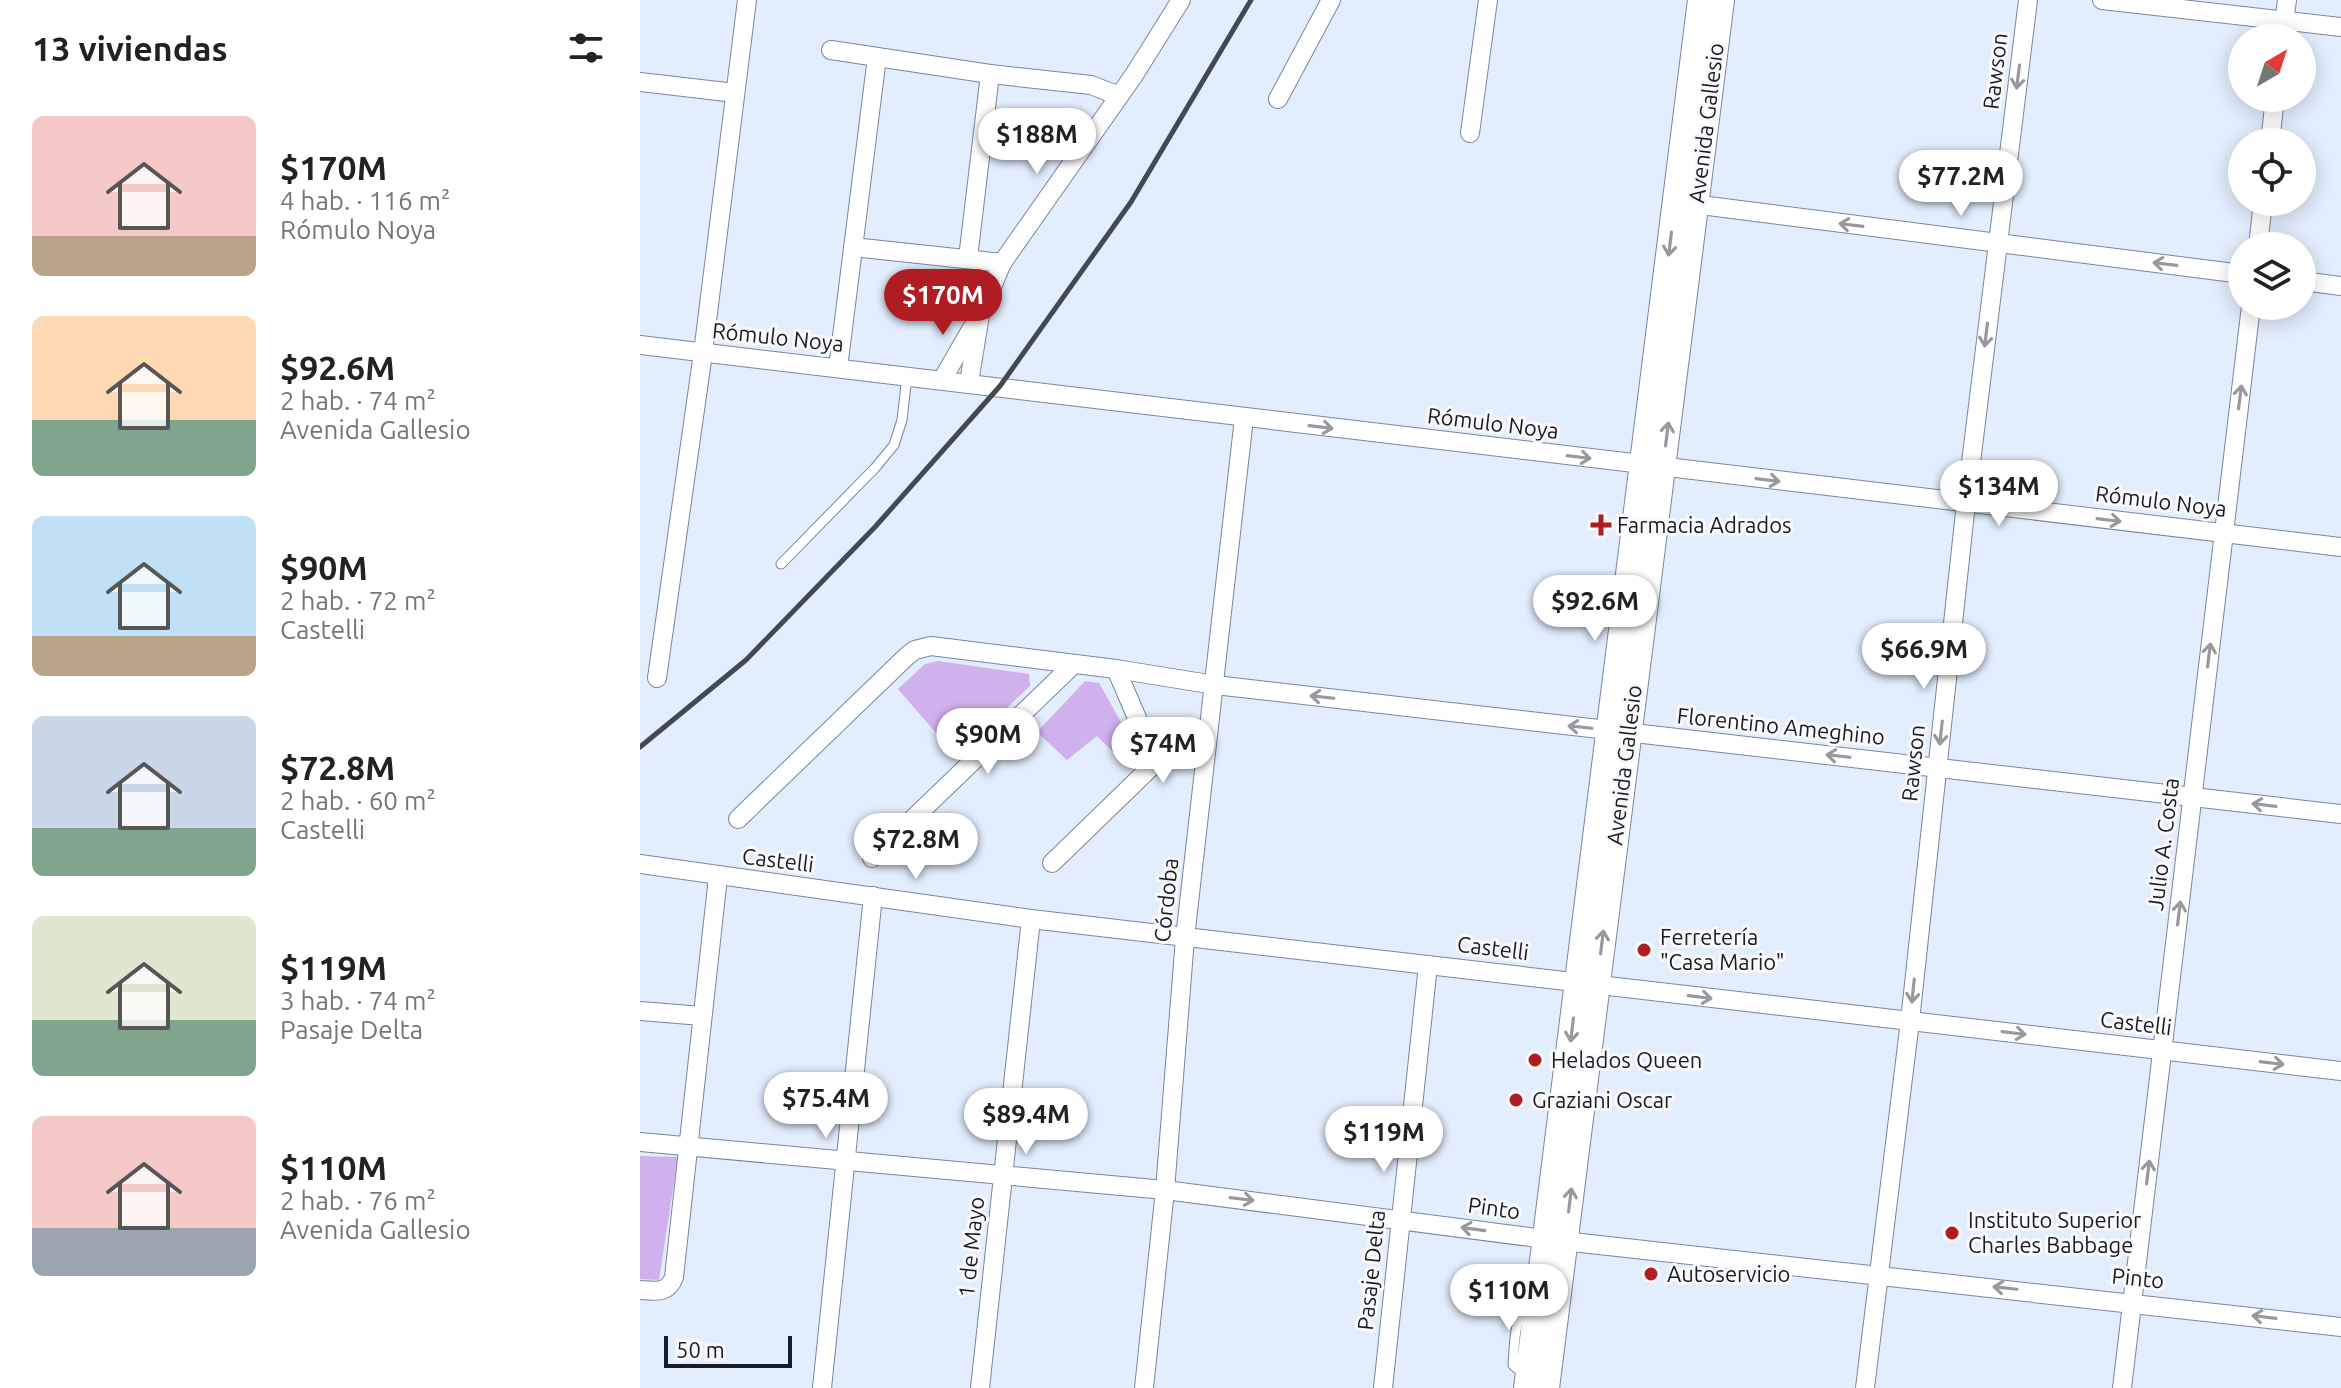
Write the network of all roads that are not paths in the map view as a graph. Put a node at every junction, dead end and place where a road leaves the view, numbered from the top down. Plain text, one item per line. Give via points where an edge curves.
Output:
1 (747, 0) edge
2 (1181, 0) edge
3 (1331, 0) edge
4 (1488, 0) edge
5 (1701, 0) edge
6 (1721, 0) edge
7 (2028, 0) edge
8 (2102, 0) edge
9 (2287, 0) edge
10 (2252, 24) edge
11 (2284, 24) edge
12 (2341, 27) edge
13 (2316, 28) edge
14 (831, 50) dead end
15 (877, 57) junction
16 (990, 74) junction
17 (640, 82) edge
18 (735, 93) junction
19 (1119, 96) junction
20 (1278, 99) dead end
21 (1470, 133) dead end
22 (1685, 203) junction
23 (1997, 244) junction
24 (853, 247) junction
25 (968, 258) junction
26 (1002, 263) junction
27 (2228, 272) edge
28 (2316, 283) edge
29 (2341, 286) edge
30 (980, 315) junction
31 (2249, 320) edge
32 (640, 345) edge
33 (703, 353) junction
34 (838, 368) junction
35 (907, 376) junction
36 (942, 380) junction
37 (969, 383) junction
38 (1244, 418) junction
39 (1652, 466) junction
40 (1966, 503) junction
41 (2224, 533) junction
42 (2341, 547) edge
43 (781, 564) dead end
44 (1074, 664) junction
45 (1116, 669) junction
46 (657, 678) dead end
47 (1215, 685) junction
48 (1619, 731) junction
49 (1937, 768) junction
50 (2192, 797) junction
51 (2341, 814) edge
52 (738, 819) dead end
53 (872, 858) dead end
54 (1052, 863) dead end
55 (640, 864) edge
56 (718, 877) junction
57 (873, 896) junction
58 (1031, 919) junction
59 (1185, 938) junction
60 (1428, 965) junction
61 (1587, 984) junction
62 (640, 1011) edge
63 (702, 1016) junction
64 (1910, 1021) junction
65 (2163, 1050) junction
66 (2341, 1071) edge
67 (640, 1142) edge
68 (689, 1146) junction
69 (845, 1160) junction
70 (1003, 1176) junction
71 (1165, 1190) junction
72 (1400, 1219) junction
73 (1555, 1240) junction
74 (1877, 1274) junction
75 (640, 1290) edge
76 (2133, 1302) junction
77 (2341, 1327) edge
78 (1533, 1385) edge
79 (822, 1388) edge
80 (980, 1388) edge
81 (1144, 1388) edge
82 (1383, 1388) edge
83 (1865, 1388) edge
84 (2122, 1388) edge

1 - 18 street
2 - 19 street
3 - 20 street
4 - 21 street
5 - 22 main road, Avenida Gallesio
6 - 22 main road, Avenida Gallesio
7 -> 23 street, Rawson
8 - 10 street
9 - 11 street
12 - 13 street
14 - 15 street
15 - 16 street
15 - 24 street
16 - 19 street via 1091,85
16 - 25 street
17 - 18 street
18 - 33 street
19 - 26 street
23 -> 22 street
22 - 39 main road, Avenida Gallesio
27 -> 23 street
23 -> 40 street, Rawson
24 - 25 street
24 - 34 street
25 - 26 street
26 - 30 street
28 - 29 street
30 - 36 street
30 - 37 street
41 -> 31 street, Julio A. Costa
32 - 33 street, Rómulo Noya
33 - 34 street, Rómulo Noya
33 - 46 street
34 - 35 street, Rómulo Noya
35 - 36 street, Rómulo Noya
35 - 43 lane via 894,445
36 - 37 street, Rómulo Noya
37 - 38 street, Rómulo Noya
38 -> 39 street, Rómulo Noya
38 - 47 street, Córdoba
39 -> 40 street, Rómulo Noya
39 - 48 main road, Avenida Gallesio
40 -> 41 street, Rómulo Noya
40 -> 49 street, Rawson
41 - 42 street, Rómulo Noya
50 -> 41 street, Julio A. Costa
44 - 45 street, Florentino Ameghino
44 - 52 street, Florentino Ameghino via 931,646 915,650
44 - 53 street
45 - 47 street, Florentino Ameghino
45 - 54 street via 1152,753 1150,768
48 -> 47 street, Florentino Ameghino
47 - 59 street, Córdoba
49 -> 48 street, Florentino Ameghino
48 - 61 main road, Avenida Gallesio
49 - 50 street, Florentino Ameghino
49 -> 64 street, Rawson
51 -> 50 street, Florentino Ameghino
65 -> 50 street, Julio A. Costa
55 - 56 street, Castelli
56 - 57 street, Castelli
56 - 63 street
57 - 58 street, Castelli
57 - 69 street
58 - 59 street, Castelli
58 - 70 street, 1 de Mayo
59 - 60 street, Castelli
59 - 71 street, Córdoba
60 - 61 street, Castelli
60 - 72 street, Pasaje Delta
61 -> 64 street, Castelli
61 - 73 main road, Avenida Gallesio
62 - 63 street
63 - 68 street
64 -> 65 street, Castelli
64 - 74 street, Rawson
65 -> 66 street, Castelli
76 -> 65 street, Julio A. Costa
67 - 68 street, Pinto
68 - 69 street, Pinto
68 - 75 street via 671,1285 662,1291
69 - 70 street, Pinto
69 - 79 street
70 - 71 street, Pinto
70 - 80 street, 1 de Mayo
71 -> 72 street, Pinto
71 - 81 street, Córdoba
73 -> 72 street, Pinto
72 - 82 street, Pasaje Delta
73 - 74 street, Pinto
73 - 78 main road, Avenida Gallesio
73 - 78 main road, Avenida Gallesio via 1539,1292
76 -> 74 street, Pinto
74 - 83 street, Rawson
77 -> 76 street, Pinto
76 - 84 street, Julio A. Costa

